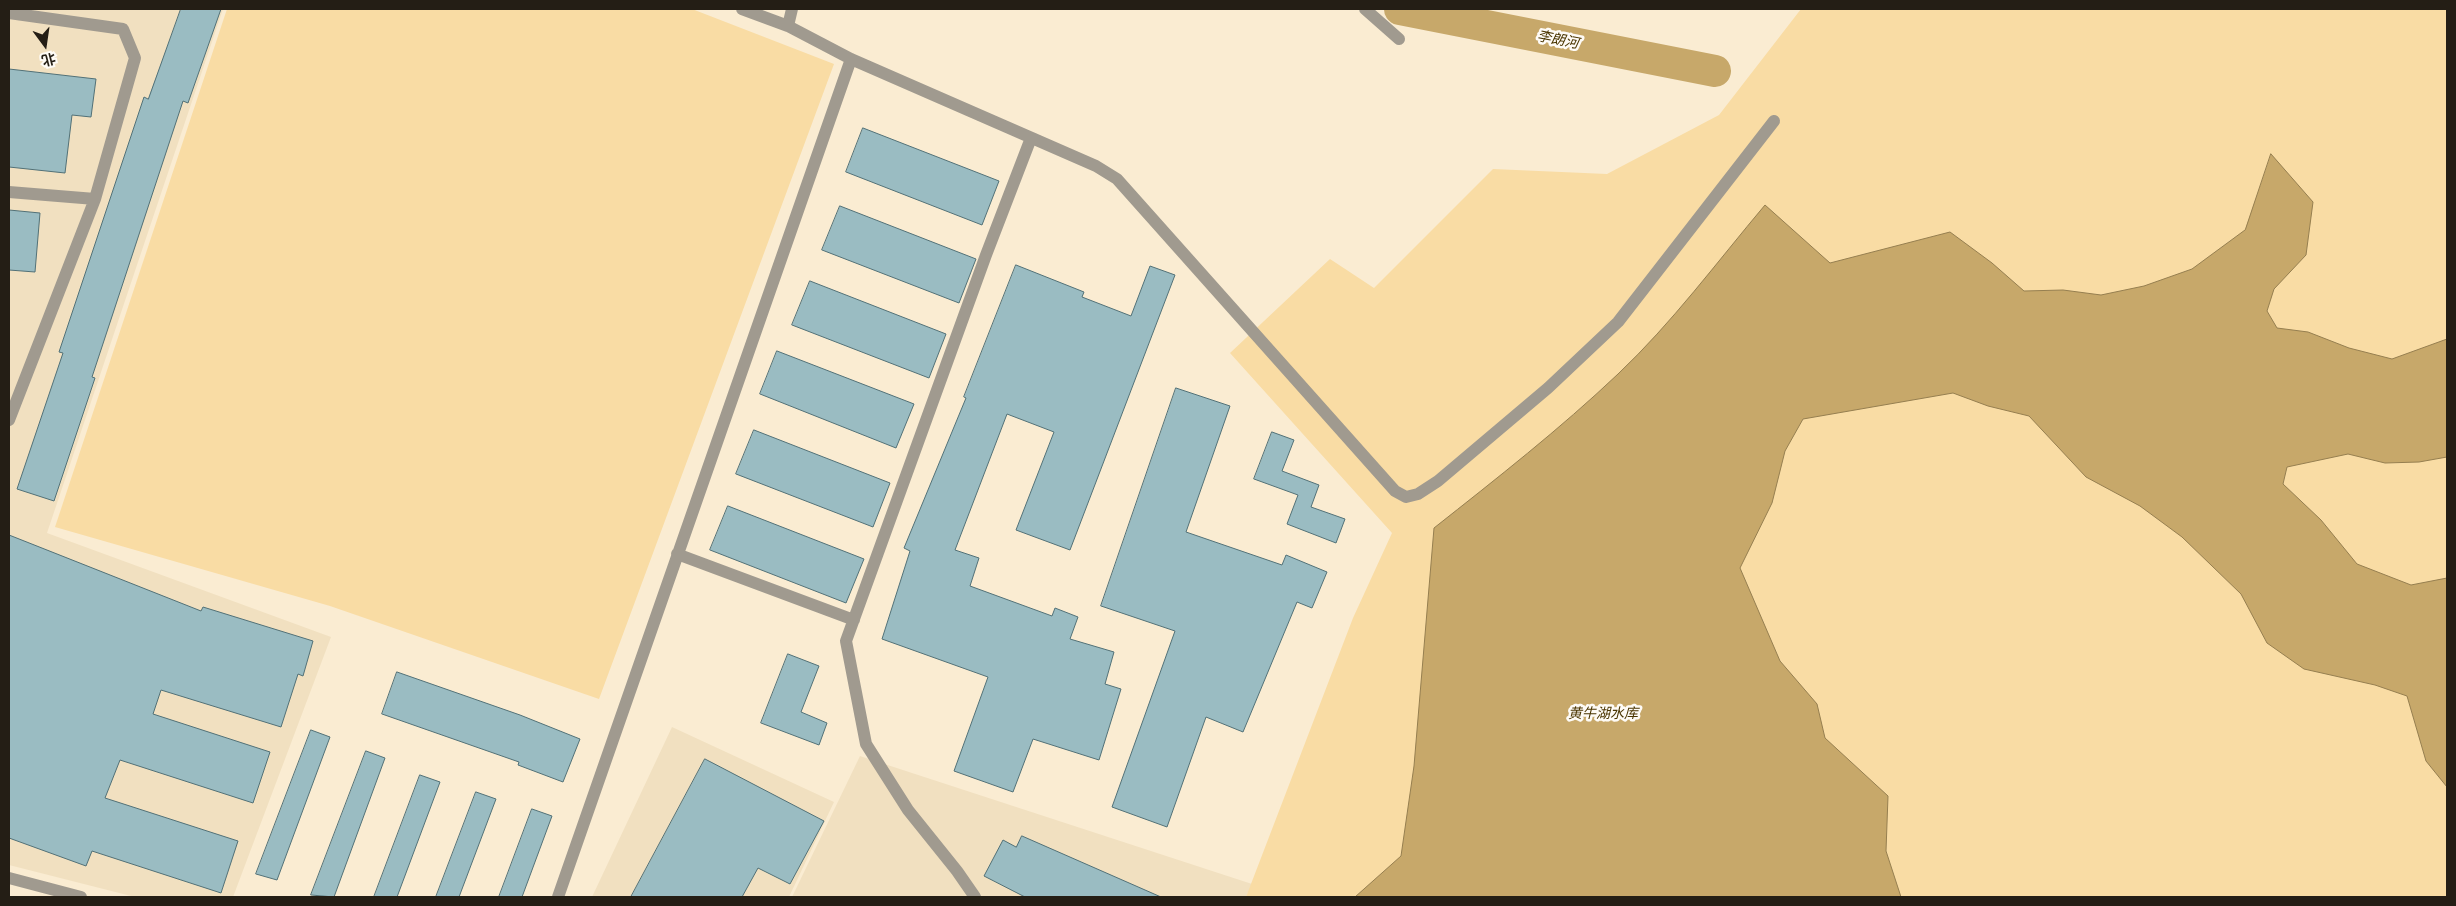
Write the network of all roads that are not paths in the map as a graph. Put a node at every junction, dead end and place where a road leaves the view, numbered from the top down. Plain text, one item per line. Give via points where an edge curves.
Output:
1 (742, 9) edge
2 (792, 9) edge
3 (1365, 9) edge
4 (9, 13) edge
5 (788, 26) junction
6 (1398, 39) dead end
7 (851, 59) junction
8 (1774, 121) dead end
9 (1031, 138) junction
10 (9, 192) edge
11 (95, 199) junction
12 (9, 420) edge
13 (678, 554) junction
14 (854, 620) junction
15 (9, 878) edge
16 (81, 897) edge
17 (558, 897) edge
18 (975, 897) edge

1 - 5 street
2 - 5 street
3 - 6 street
4 - 11 street via 123,29 135,58
5 - 7 street
7 - 9 street
7 - 13 street
8 - 9 street via 1618,322 1548,388 1438,482 1406,497 1395,492 1117,179 1096,166
9 - 14 street
10 - 11 street
11 - 12 street
13 - 14 street
13 - 17 street
14 - 18 street via 846,641 866,744 908,810
15 - 16 street

